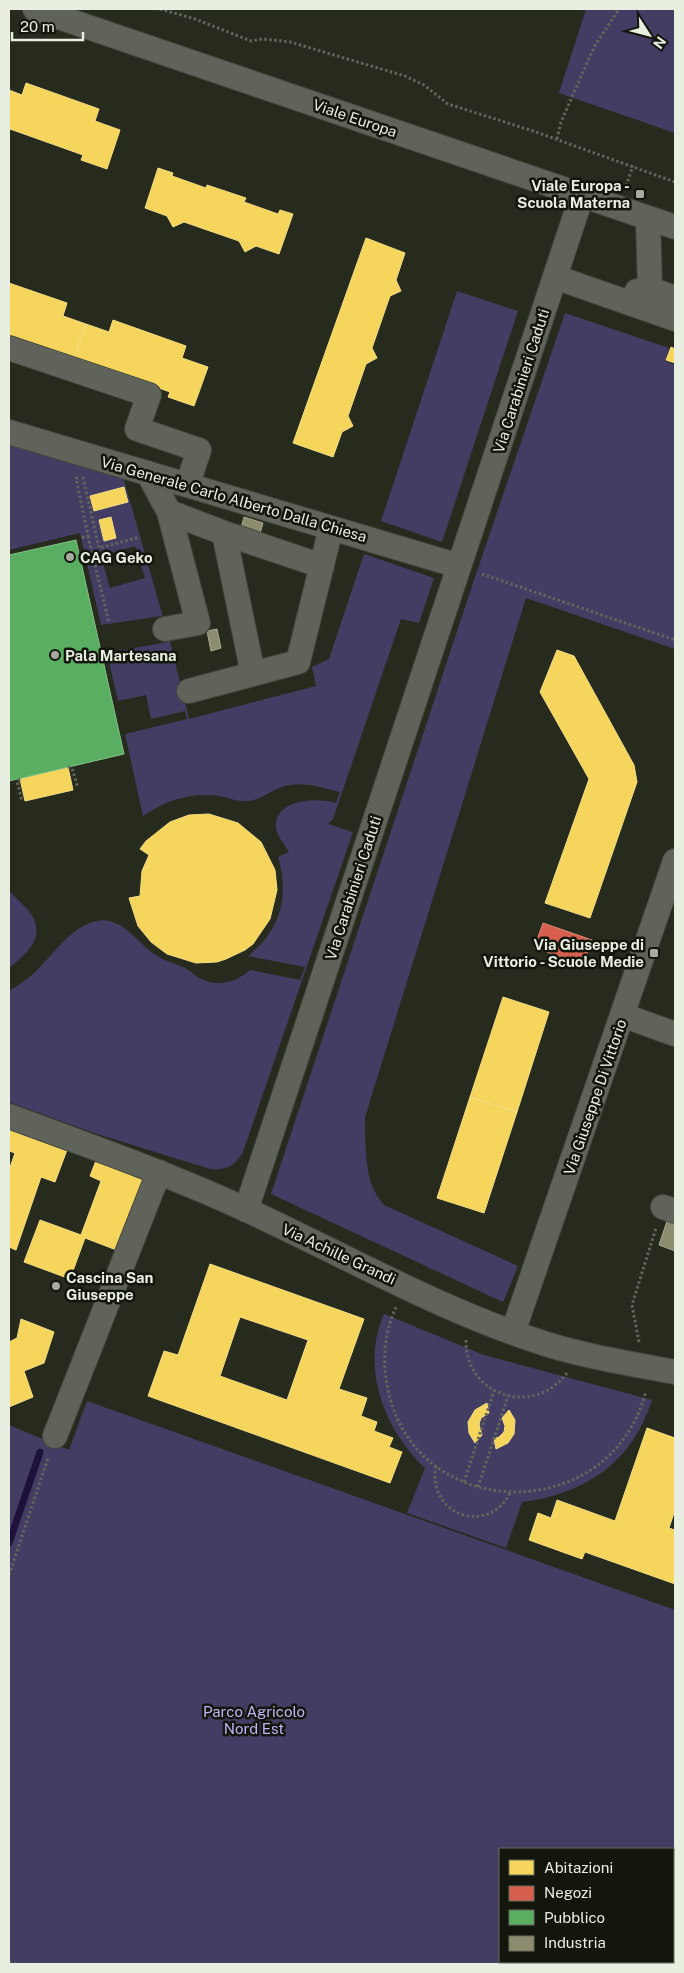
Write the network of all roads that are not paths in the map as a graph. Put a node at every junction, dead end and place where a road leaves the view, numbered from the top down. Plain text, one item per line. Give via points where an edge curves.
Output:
1 (35, 9) edge
2 (582, 195) junction
3 (648, 218) junction
4 (675, 228) edge
5 (555, 277) junction
6 (650, 289) junction
7 (602, 294) junction
8 (670, 310) edge
9 (9, 348) edge
10 (9, 432) edge
11 (192, 471) dead end
12 (148, 473) junction
13 (169, 512) junction
14 (332, 528) junction
15 (224, 533) junction
16 (322, 566) junction
17 (459, 566) junction
18 (165, 629) dead end
19 (253, 674) junction
20 (189, 691) dead end
21 (675, 861) edge
22 (622, 1015) junction
23 (675, 1034) edge
24 (9, 1116) edge
25 (159, 1172) junction
26 (246, 1210) junction
27 (513, 1332) junction
28 (675, 1372) edge
29 (55, 1436) road end

1 - 2 street, Viale Europa
2 - 3 street, Viale Europa
2 - 5 street, Via Carabinieri Caduti
3 - 4 street, Viale Europa
3 - 6 street
5 - 7 street
5 - 17 street, Via Carabinieri Caduti
6 - 7 street
6 - 8 street via 652,306
7 - 8 street
9 - 11 street via 149,395 137,429 199,450
10 - 12 street, Via Generale Carlo Alberto Dalla Chiesa
12 - 13 street
12 - 14 street, Via Generale Carlo Alberto Dalla Chiesa
13 - 15 street
13 - 18 street via 198,623
14 - 16 street
14 - 17 street, Via Generale Carlo Alberto Dalla Chiesa
15 - 16 street
15 - 19 street
16 - 19 street via 298,662
17 - 26 street, Via Carabinieri Caduti
19 - 20 street
21 - 22 street, Via Giuseppe Di Vittorio
22 - 23 street
22 - 27 street, Via Giuseppe Di Vittorio
24 - 25 street, Via Achille Grandi
25 - 26 street, Via Achille Grandi
25 - 29 street
26 - 27 street, Via Achille Grandi via 461,1312
27 - 28 street, Via Achille Grandi via 591,1356

